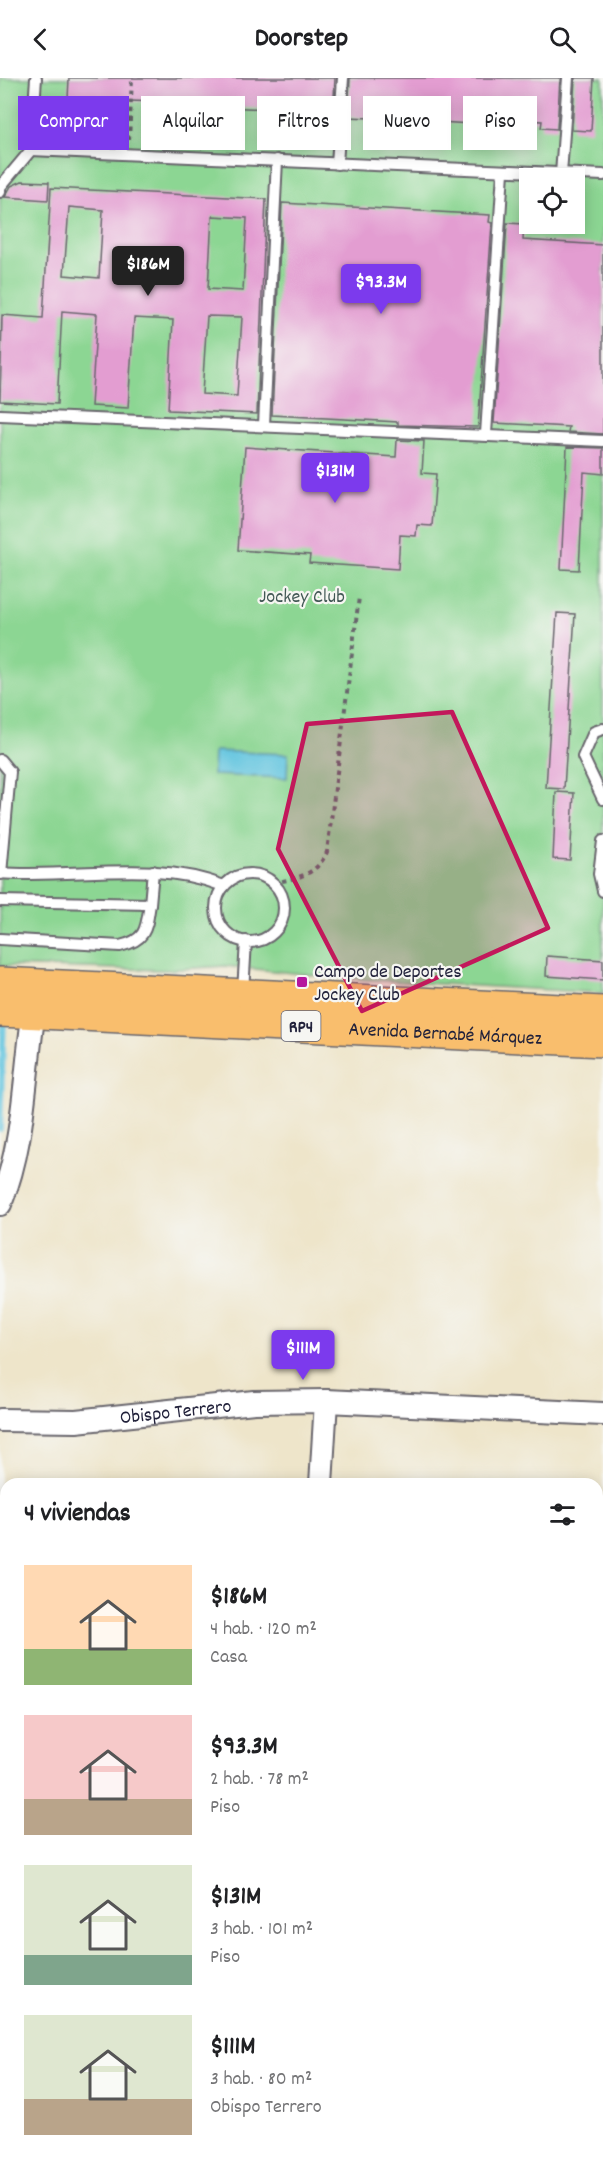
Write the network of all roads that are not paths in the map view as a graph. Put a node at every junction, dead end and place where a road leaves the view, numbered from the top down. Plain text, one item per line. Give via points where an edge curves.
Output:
1 (36, 78) edge
2 (343, 78) edge
3 (568, 78) edge
4 (35, 96) edge
5 (31, 150) joint
6 (277, 160) junction
7 (337, 164) junction
8 (561, 168) edge
9 (503, 172) junction
10 (519, 173) edge
11 (585, 175) edge
12 (603, 175) edge
13 (0, 192) edge
14 (0, 415) edge
15 (264, 425) junction
16 (486, 434) junction
17 (603, 441) edge
18 (603, 729) edge
19 (0, 760) edge
20 (603, 799) edge
21 (4, 800) edge
22 (603, 841) edge
23 (153, 871) junction
24 (1, 874) edge
25 (224, 886) junction
26 (603, 891) edge
27 (0, 901) edge
28 (150, 904) junction
29 (0, 939) edge
30 (246, 941) junction
31 (0, 984) edge
32 (242, 1009) junction
33 (0, 1010) edge
34 (34, 1011) junction
35 (603, 1013) edge
36 (603, 1040) edge
37 (0, 1204) edge
38 (326, 1401) junction
39 (603, 1414) edge
40 (0, 1420) edge
41 (321, 1478) edge

1 - 4 lane
2 - 7 lane
3 - 8 lane
5 - 6 lane
5 - 13 lane
6 - 7 lane
6 - 15 lane
7 - 9 lane
9 - 10 lane
9 - 16 lane
11 - 12 lane
14 - 15 lane
15 - 16 lane
16 - 17 lane
18 - 20 lane via 594,732 583,757
19 - 21 lane via 10,772
21 - 24 lane
22 - 26 lane via 599,874
23 - 24 lane
23 - 25 lane via 199,876
23 - 28 lane
25 - 30 lane via 218,895 217,916 227,933
25 - 30 lane via 232,878 254,874 273,883 283,903 280,924 266,938
27 - 28 lane
28 - 29 lane via 146,929 131,944
30 - 32 lane
31 - 32 main road, Avenida Bernabé Márquez / RP4
32 - 34 main road, Avenida Bernabé Márquez / RP4
32 - 35 main road, Avenida Bernabé Márquez / RP4
32 - 36 main road, Avenida Bernabé Márquez / RP4
33 - 34 main road, Avenida Bernabé Márquez / RP4
34 - 37 street via 22,1119
38 - 39 street, Obispo Terrero
38 - 40 street, Obispo Terrero via 254,1402 76,1421
38 - 41 street

